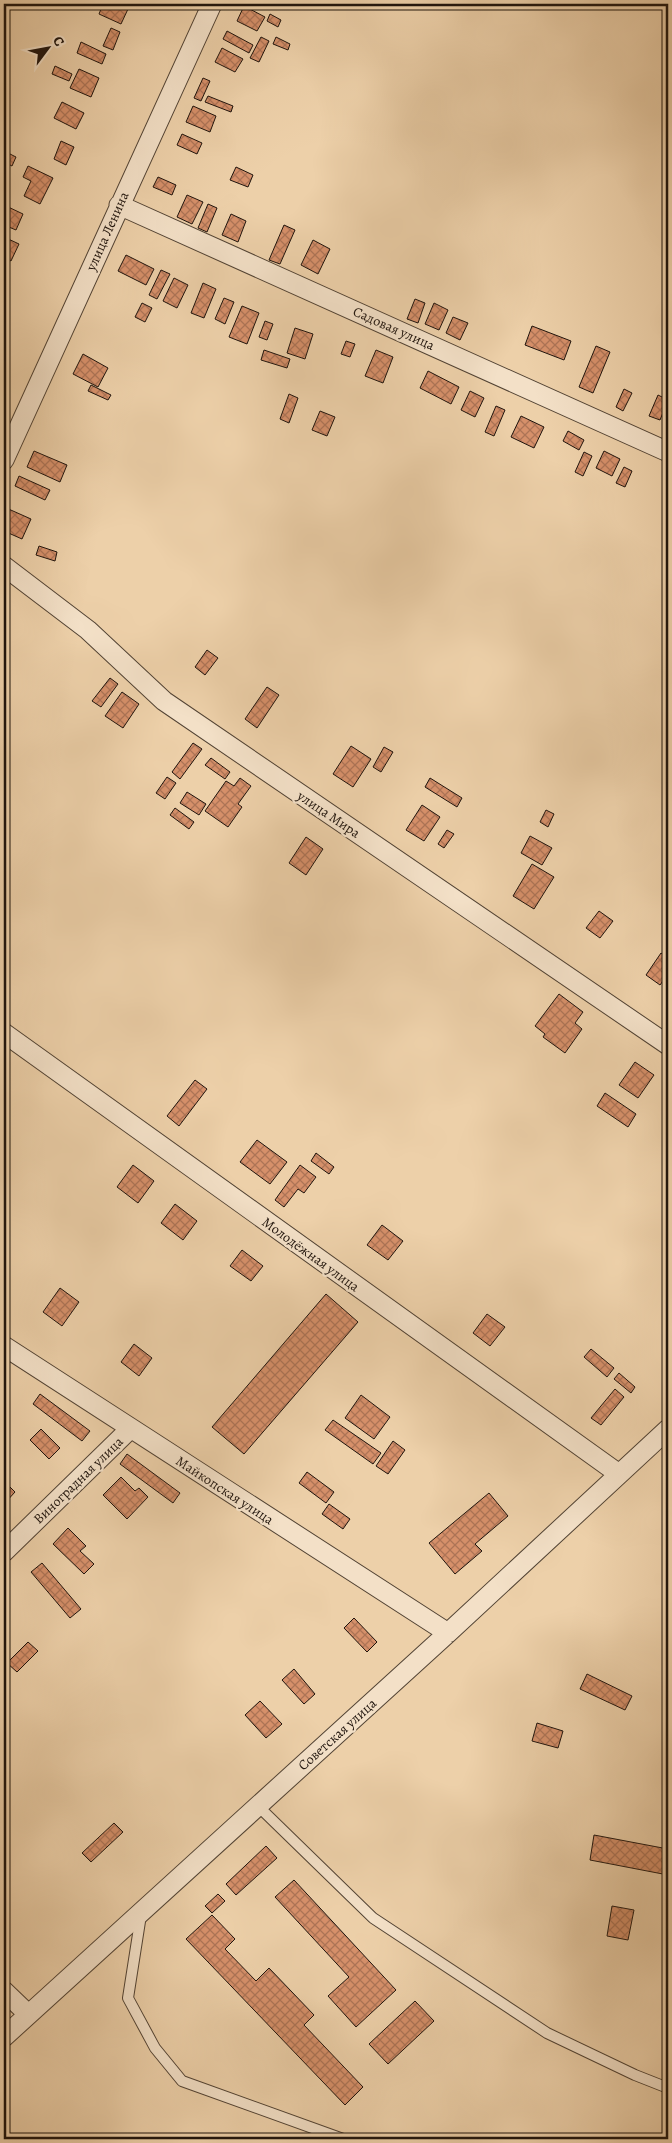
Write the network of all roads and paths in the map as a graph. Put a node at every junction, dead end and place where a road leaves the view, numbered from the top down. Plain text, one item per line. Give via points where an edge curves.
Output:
1 (212, 4) edge
2 (119, 205) junction
3 (668, 452) edge
4 (4, 460) edge
5 (4, 566) edge
6 (4, 1033) edge
7 (668, 1045) edge
8 (4, 1346) edge
9 (668, 1428) edge
10 (130, 1429) junction
11 (619, 1474) junction
12 (4, 1552) edge
13 (448, 1633) junction
14 (258, 1806) junction
15 (142, 1911) junction
16 (4, 1991) edge
17 (28, 2014) junction
18 (4, 2037) edge
19 (668, 2088) edge
20 (343, 2139) edge

1 - 2 street, улица Ленина
2 - 3 street, Садовая улица
2 - 4 street, улица Ленина
5 - 7 street, улица Мира via 88,630 164,702
6 - 11 street, Молодёжная улица
8 - 10 street, Майкопская улица
9 - 11 street, Советская улица
10 - 12 street, Виноградная улица
10 - 13 street, Майкопская улица
11 - 13 street, Советская улица
13 - 14 street, Советская улица
14 - 15 street, Советская улица
14 - 19 lane via 373,1918 547,2033
15 - 17 street, Советская улица
15 - 20 lane via 128,1998 155,2048 182,2081
16 - 17 street
17 - 18 street, Советская улица

